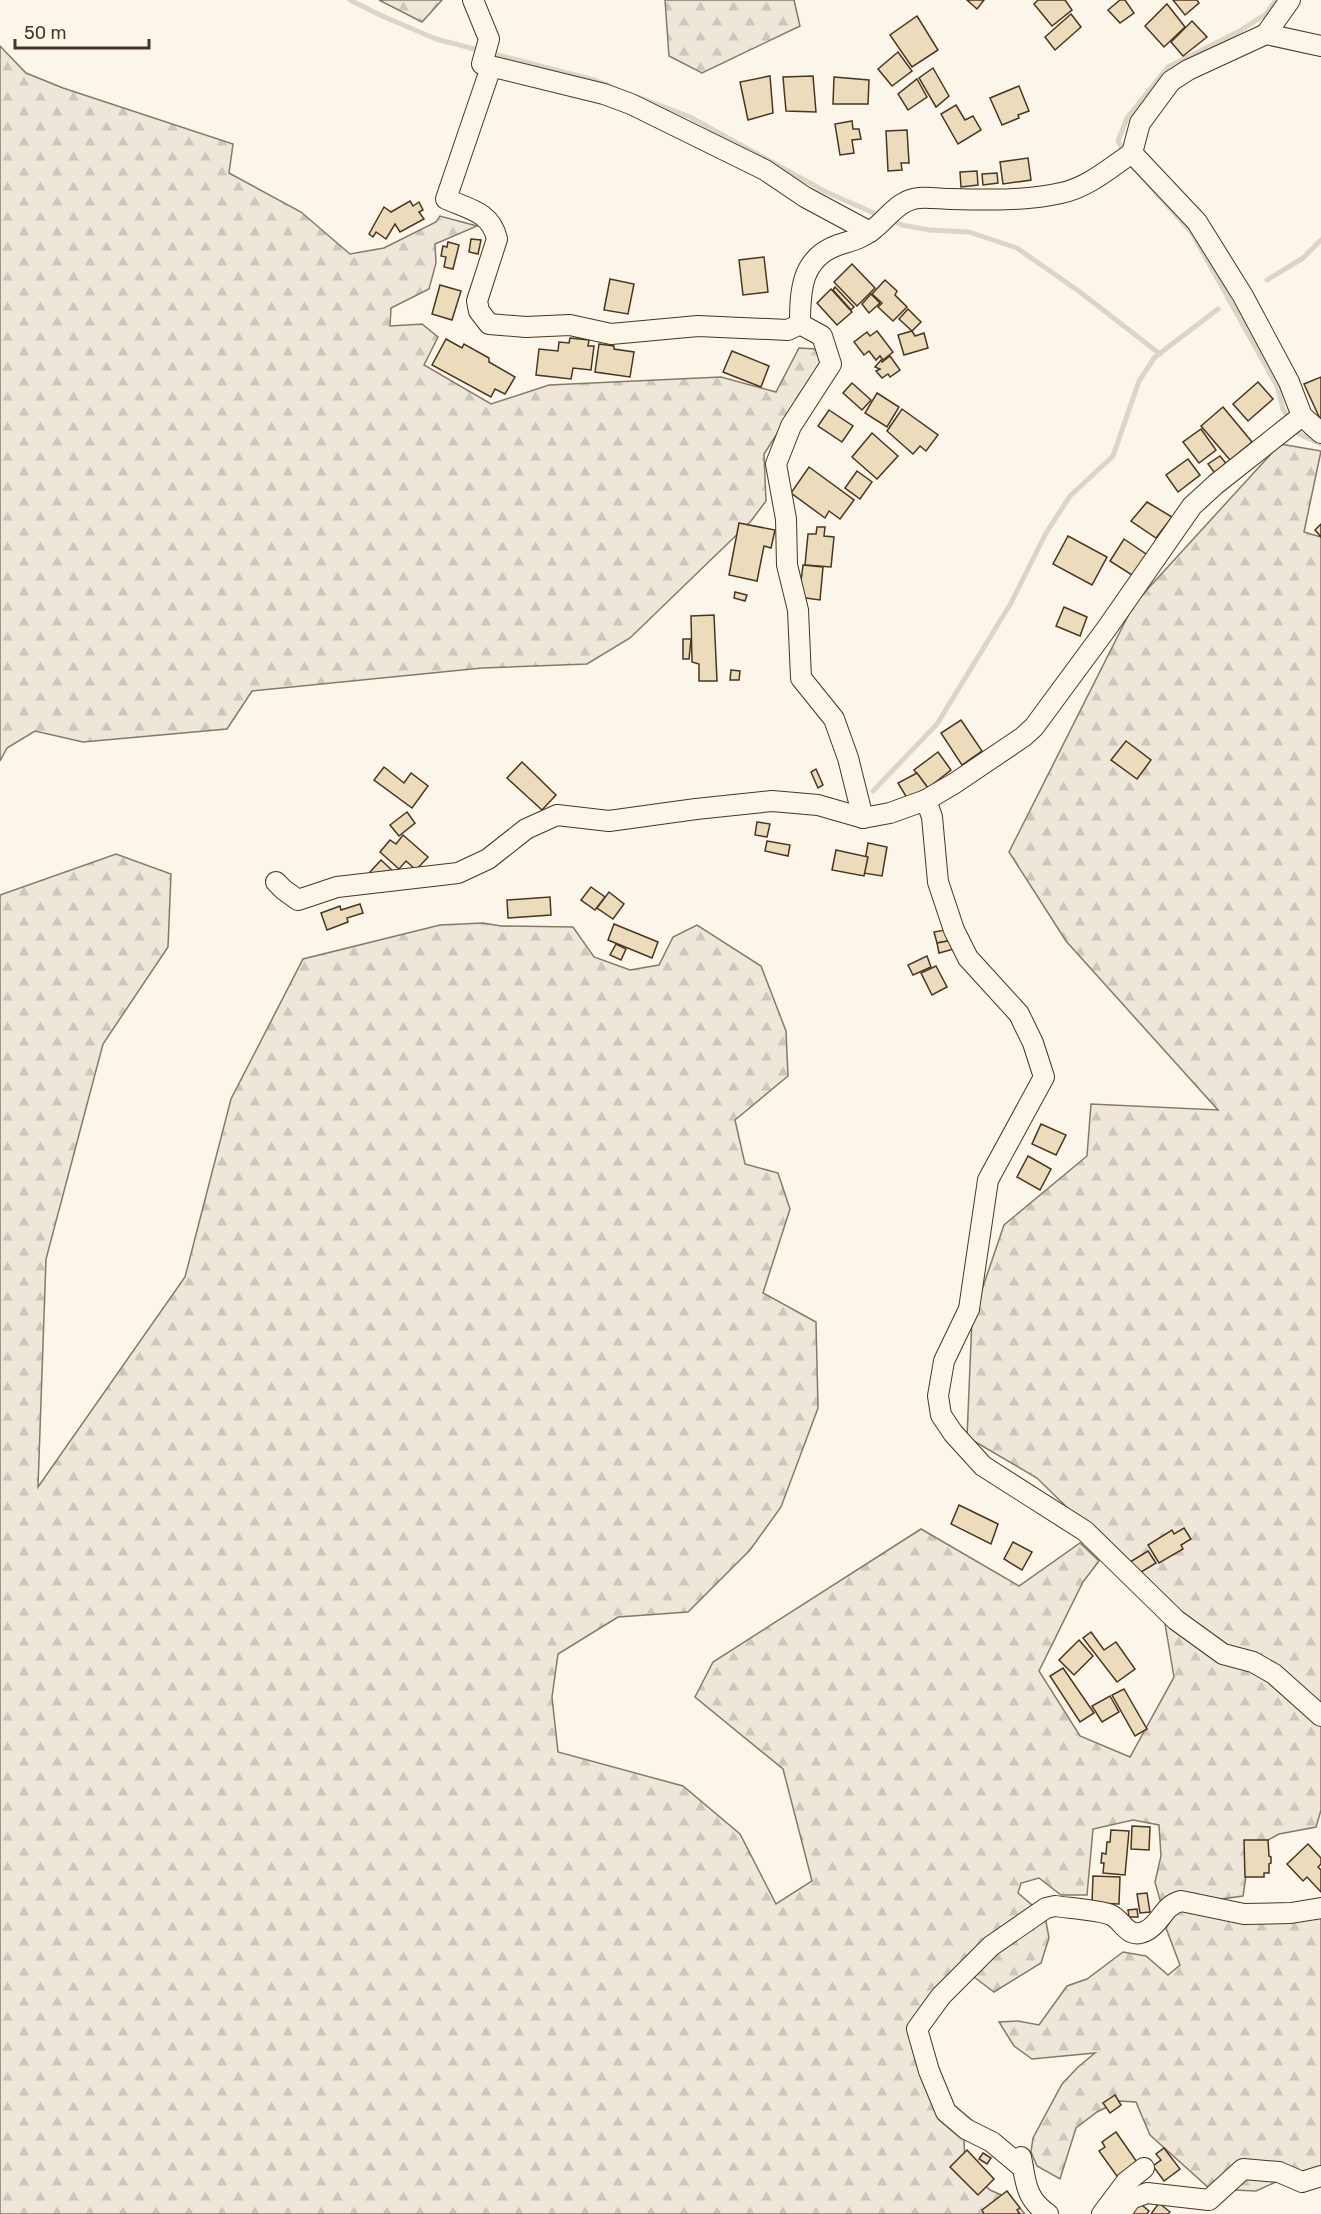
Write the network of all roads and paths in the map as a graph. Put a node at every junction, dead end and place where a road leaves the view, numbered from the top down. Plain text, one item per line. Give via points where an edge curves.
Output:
1 (473, 0) edge
2 (1290, 0) edge
3 (1266, 34) junction
4 (1321, 46) edge
5 (488, 56) junction
6 (1124, 158) junction
7 (880, 223) junction
8 (800, 324) junction
9 (1294, 421) junction
10 (1321, 433) edge
11 (926, 800) junction
12 (863, 818) junction
13 (276, 882) dead end
14 (1321, 1716) edge
15 (1321, 1908) edge
16 (1019, 2148) dead end
17 (1023, 2168) junction
18 (1144, 2168) dead end
19 (1321, 2176) edge
20 (1048, 2214) edge
21 (1102, 2214) edge
22 (1120, 2214) edge

1 - 5 street via 489,39
2 - 3 street
3 - 4 street
3 - 6 street via 1171,81 1140,123
5 - 7 street via 631,104 765,170 805,197
5 - 8 street via 446,199 483,215 495,230 497,239 477,301 478,311 489,324 570,325 611,334 698,326 788,330
6 - 7 street via 1082,186 1063,193 977,200 918,198 903,203
6 - 9 street via 1197,222 1289,382
7 - 8 street via 852,242 818,256 803,278
8 - 12 street via 822,336 831,364 791,426 776,464 786,519 787,565 798,610 801,678 834,719
9 - 10 street
9 - 11 street via 1192,506 1034,727
11 - 12 street
11 - 14 street via 932,817 938,882 954,930 968,958 1019,1014 1044,1077 988,1180 969,1309 944,1360 938,1396 941,1415 982,1466 1085,1531 1176,1620 1223,1654 1253,1662 1274,1674
12 - 13 street via 818,805 772,801 609,822 557,815 526,829 488,859 458,873 337,886 298,900
15 - 17 street via 1244,1914 1181,1901 1172,1904 1154,1926 1136,1934 1110,1914 1055,1906 1046,1908 991,1946 941,1996 917,2030 946,2112
16 - 17 street
17 - 20 street via 1028,2195
18 - 21 street via 1126,2182
19 - 22 street via 1302,2182 1279,2172 1243,2169 1209,2200 1147,2193 1131,2199

